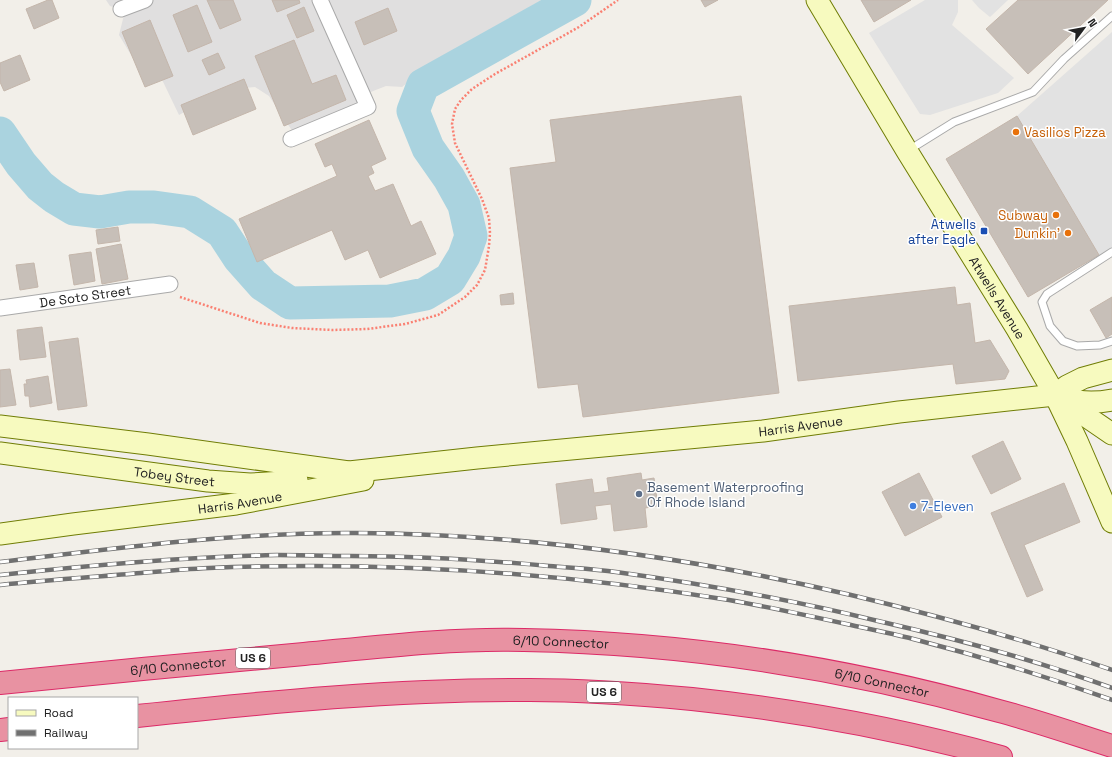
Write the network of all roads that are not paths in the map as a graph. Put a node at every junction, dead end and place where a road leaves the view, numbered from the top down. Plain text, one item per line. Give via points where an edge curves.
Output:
1 (145, 0) edge
2 (320, 0) edge
3 (818, 0) edge
4 (122, 9) dead end
5 (1112, 16) edge
6 (291, 139) dead end
7 (907, 151) junction
8 (1112, 252) edge
9 (170, 284) road end
10 (0, 308) edge
11 (1112, 341) edge
12 (1112, 370) edge
13 (1055, 395) junction
14 (1112, 400) edge
15 (0, 426) edge
16 (1112, 434) edge
17 (0, 453) edge
18 (477, 458) junction
19 (349, 472) junction
20 (1112, 522) edge
21 (0, 534) edge
22 (0, 683) edge
23 (138, 716) edge
24 (1112, 746) edge
25 (1001, 757) edge

1 - 4 street
2 - 6 street via 368,108
3 - 7 main road, Atwells Avenue
5 - 7 lane via 1064,59 1034,92 954,122
7 - 13 main road, Atwells Avenue
8 - 11 lane via 1047,294 1042,302 1050,326 1063,341 1076,346 1100,345
9 - 10 street, De Soto Street
12 - 13 main road via 1083,378
13 - 14 main road via 1082,402
13 - 16 main road
13 - 18 main road, Harris Avenue via 906,411 763,431
13 - 20 main road, Atwells Avenue
15 - 19 main road, Harris Avenue
17 - 19 main road, Tobey Street via 208,481 250,484 284,482
18 - 19 main road, Harris Avenue
18 - 21 main road, Harris Avenue via 236,504
22 - 24 highway, 6/10 Connector / US 6 via 456,640 590,642 724,655 866,679 998,711
23 - 25 highway, US 6 via 283,701 400,693 466,690 598,692 663,696 794,712 913,735

